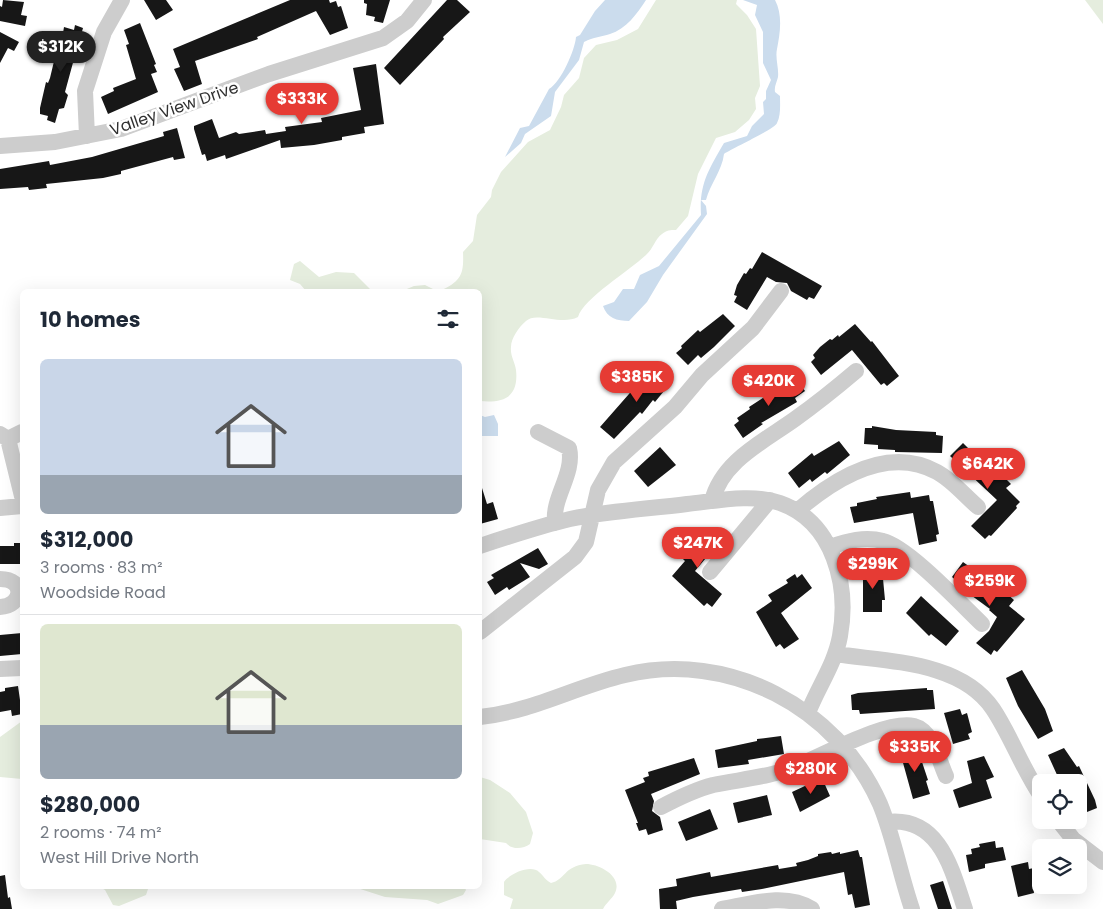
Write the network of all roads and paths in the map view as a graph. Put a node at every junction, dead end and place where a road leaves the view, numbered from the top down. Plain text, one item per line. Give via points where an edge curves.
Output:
1 (122, 0) edge
2 (419, 2) edge
3 (87, 136) junction
4 (0, 146) edge
5 (781, 290) dead end
6 (856, 371) dead end
7 (538, 432) dead end
8 (20, 433) edge
9 (4, 437) edge
10 (20, 489) edge
11 (770, 500) junction
12 (712, 502) junction
13 (20, 506) edge
14 (978, 507) dead end
15 (0, 508) edge
16 (797, 511) junction
17 (593, 515) junction
18 (555, 523) junction
19 (482, 545) edge
20 (830, 547) junction
21 (710, 572) dead end
22 (0, 579) edge
23 (0, 607) edge
24 (982, 624) dead end
25 (482, 630) edge
26 (836, 654) junction
27 (20, 668) edge
28 (0, 669) edge
29 (808, 712) junction
30 (482, 717) edge
31 (842, 744) junction
32 (946, 776) dead end
33 (1032, 780) edge
34 (661, 807) dead end
35 (887, 822) junction
36 (1066, 829) edge
37 (1103, 862) edge
38 (722, 909) edge
39 (812, 909) edge
40 (912, 909) edge
41 (965, 909) edge

1 - 3 street via 104,32 85,91
2 - 3 street, Valley View Drive via 407,21 382,38 269,74 121,129
3 - 4 street, Valley View Drive
5 - 17 street via 753,328 702,375 675,407 614,462 598,490
6 - 12 street via 739,458 716,485
7 - 18 street via 569,448 572,460 554,512
8 - 9 street
9 - 10 street
11 - 12 street
11 - 16 street
11 - 21 street
12 - 17 street
13 - 15 street
14 - 16 street via 938,472 920,465 895,464 851,472 821,490
16 - 20 street via 819,531
17 - 18 street
17 - 25 street via 586,542 574,558
18 - 19 street
20 - 24 street via 846,541 885,541 907,555
20 - 26 street via 839,574 843,604
22 - 23 street via 16,583 18,591 12,605
26 - 29 street
26 - 33 street via 927,668 967,682 992,708
27 - 28 street
29 - 30 street via 750,682 722,674 674,669 625,675 520,711
29 - 31 street
31 - 32 street via 882,730 914,726 926,733
31 - 34 street via 785,770 698,790
31 - 35 street via 869,783
35 - 40 street
35 - 41 street via 896,821 925,830 937,840
36 - 37 street
38 - 39 street via 776,900 797,902

